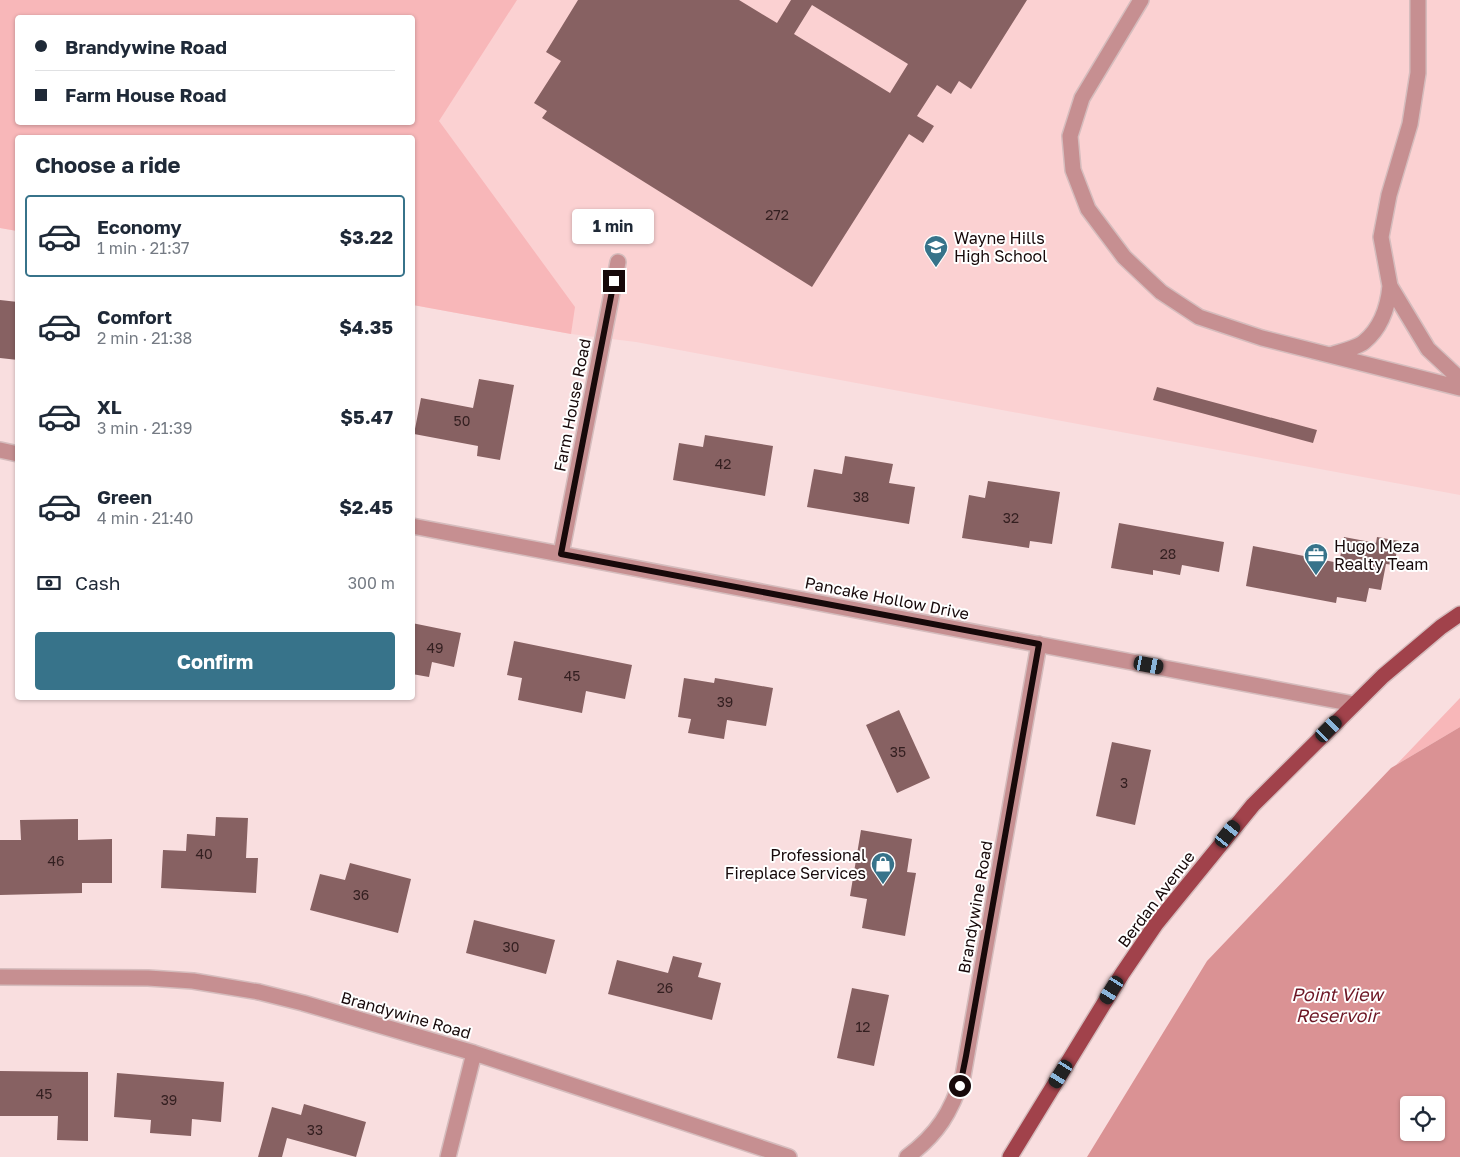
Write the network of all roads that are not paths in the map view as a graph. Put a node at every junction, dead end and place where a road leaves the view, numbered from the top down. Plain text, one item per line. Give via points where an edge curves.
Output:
1 (1141, 0) edge
2 (1418, 0) edge
3 (618, 262) dead end
4 (1390, 286) junction
5 (1330, 355) junction
6 (1460, 379) edge
7 (1460, 388) edge
8 (0, 450) edge
9 (15, 453) edge
10 (415, 527) edge
11 (561, 554) junction
12 (1460, 614) edge
13 (1039, 644) junction
14 (1354, 704) junction
15 (0, 977) edge
16 (474, 1053) junction
17 (448, 1157) edge
18 (789, 1157) edge
19 (907, 1157) edge
20 (1010, 1157) edge

1 - 5 street via 1082,98 1070,136 1072,170 1088,209 1124,257 1161,292 1199,317 1262,338
2 - 4 street via 1418,73 1410,124 1389,195 1381,237
3 - 11 street, Farm House Road
4 - 5 street via 1388,303 1380,323 1363,343
4 - 6 street via 1428,349
5 - 7 street
8 - 9 street
10 - 11 street, Pancake Hollow Drive
11 - 13 street, Pancake Hollow Drive
12 - 14 main road, Berdan Avenue via 1383,676
13 - 14 street, Pancake Hollow Drive
13 - 19 street, Brandywine Road via 963,1076 942,1122 924,1144
14 - 20 main road, Berdan Avenue via 1253,805 1156,924
15 - 16 street, Brandywine Road via 148,978 221,985 303,1002
16 - 17 street
16 - 18 street, Brandywine Road

